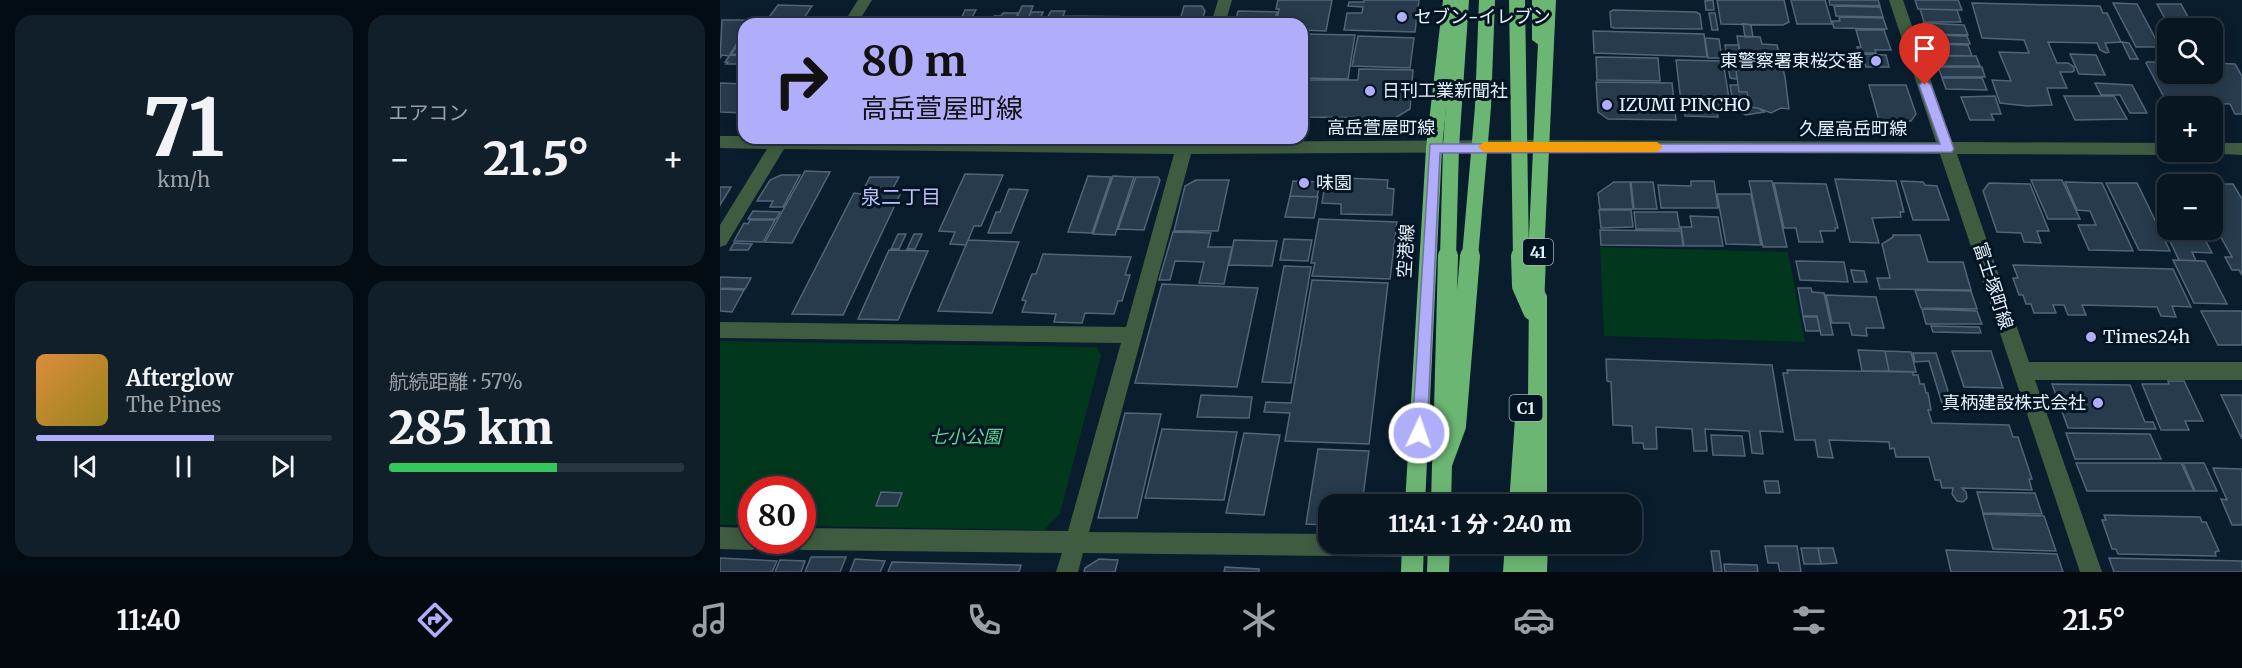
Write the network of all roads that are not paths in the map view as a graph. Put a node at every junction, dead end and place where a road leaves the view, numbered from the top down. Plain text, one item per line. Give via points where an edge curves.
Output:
1 (865, 0) edge
2 (1225, 0) edge
3 (1450, 0) edge
4 (1461, 0) edge
5 (1487, 0) edge
6 (1516, 0) edge
7 (1539, 0) edge
8 (1548, 0) edge
9 (1896, 0) edge
10 (854, 18) edge
11 (1220, 18) edge
12 (738, 141) edge
13 (720, 142) edge
14 (779, 144) edge
15 (1185, 144) edge
16 (1235, 144) edge
17 (1539, 146) junction
18 (1434, 148) junction
19 (1947, 149) junction
20 (2157, 149) edge
21 (2223, 149) edge
22 (2242, 149) edge
23 (720, 240) edge
24 (1533, 311) junction
25 (720, 330) edge
26 (1132, 335) junction
27 (2022, 371) junction
28 (2242, 371) edge
29 (1442, 464) junction
30 (1416, 494) edge
31 (1441, 494) edge
32 (1520, 494) edge
33 (1537, 494) edge
34 (720, 538) edge
35 (738, 539) edge
36 (816, 539) edge
37 (1076, 543) junction
38 (1318, 544) edge
39 (1413, 554) edge
40 (1439, 554) edge
41 (1515, 554) edge
42 (1537, 554) edge
43 (1067, 572) edge
44 (1412, 572) edge
45 (1438, 572) edge
46 (1514, 572) edge
47 (1536, 572) edge
48 (2091, 572) edge

1 - 10 street
2 - 11 street
3 - 18 highway, 空港線
4 - 29 highway, bridge via 1451,147
5 - 29 highway, bridge via 1483,107 1456,426
6 - 24 highway, bridge via 1522,286
7 - 17 highway, 41
8 - 24 highway, C1, bridge
9 - 19 street, 富士塚町線
12 - 13 street, 高岳萱屋町線
14 - 23 street
15 - 26 street
16 - 18 street, 高岳萱屋町線
17 - 18 street, 高岳萱屋町線
17 - 19 street, 久屋高岳町線
17 - 33 highway, 41
18 - 30 highway, 空港線
19 - 20 street, 久屋高岳町線
19 - 27 street, 富士塚町線
21 - 22 street
24 - 32 highway, C1
25 - 26 street
26 - 37 street
27 - 28 street
27 - 48 street, 富士塚町線
29 - 31 highway
34 - 35 street
36 - 37 street
37 - 38 street
37 - 43 street
39 - 44 highway
40 - 45 highway
41 - 46 highway
42 - 47 highway

